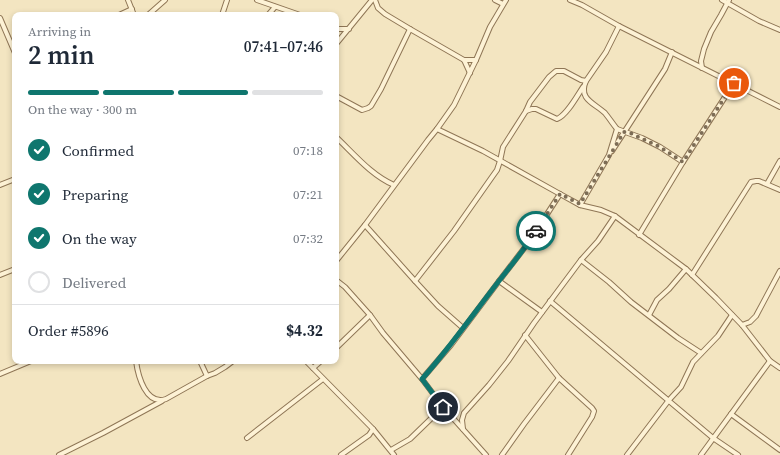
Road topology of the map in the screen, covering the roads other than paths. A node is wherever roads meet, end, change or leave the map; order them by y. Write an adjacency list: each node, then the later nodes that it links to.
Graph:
1 (128, 0): 15 (street)
2 (165, 0): 18 (street)
3 (227, 0): 19 (street)
4 (257, 0): 14 (street)
5 (372, 0): 25 (street)
6 (375, 0): 26 (street)
7 (495, 0): 12 (street)
8 (570, 0): 13 (street)
9 (582, 0): 13 (street)
10 (722, 0): 11 (street)
11 (728, 1): 27 (street); 35 (street)
12 (504, 2): 34 (street)
13 (582, 5): 23 (street)
14 (275, 7): 20 (street); 21 (street)
15 (132, 9): 16 (street); 17 (street)
16 (126, 12)
17 (133, 12)
18 (151, 12)
19 (223, 12)
20 (271, 12)
21 (291, 12)
22 (0, 20): 31 (street)
23 (619, 26): 32 (street); 37 (street)
24 (339, 28): 25 (street)
25 (349, 29): 29 (street)
26 (410, 29): 33 (street); 40 (street)
27 (780, 30)
28 (339, 33): 29 (street)
29 (341, 38): 30 (street)
30 (339, 40)
31 (12, 46)
32 (672, 52): 35 (street); 45 (street)
33 (464, 60): 34 (street); 36 (street)
34 (476, 60): 36 (street)
35 (702, 68): 38 (street)
36 (470, 73): 43 (street)
37 (586, 81): 39 (street); 42 (street)
38 (734, 83): 41 (street); 50 (street)
39 (584, 86): 42 (street); 44 (street)
40 (339, 98)
41 (780, 107)
42 (526, 111): 48 (street)
43 (437, 129): 48 (street); 54 (street)
44 (617, 129): 45 (street); 47 (street)
45 (624, 132): 47 (street); 50 (street)
46 (339, 140): 54 (street)
47 (610, 155): 57 (street)
48 (500, 161): 56 (street); 68 (street)
49 (780, 161): 52 (street)
50 (683, 162): 60 (street)
51 (12, 180): 53 (street)
52 (767, 184): 55 (street); 67 (street)
53 (0, 185)
54 (394, 185): 59 (street)
55 (780, 190)
56 (560, 194): 57 (street); 69 (street)
57 (580, 204): 58 (street)
58 (615, 216): 60 (street); 62 (street)
59 (366, 225): 61 (street); 68 (street)
60 (639, 235): 63 (street)
61 (339, 257)
62 (581, 260): 71 (street); 74 (street)
63 (686, 269): 67 (street); 74 (street)
64 (12, 270): 66 (street)
65 (780, 271): 76 (street)
66 (0, 275)
67 (692, 275): 75 (street)
68 (415, 281): 77 (street)
69 (499, 281): 72 (street); 77 (street)
70 (339, 282): 73 (street)
71 (550, 301): 72 (street); 96 (street)
72 (542, 312): 78 (street)
73 (370, 314): 79 (street); 94 (street)
74 (649, 315): 80 (street)
75 (732, 315): 76 (street); 80 (street)
76 (742, 325): 81 (street)
77 (463, 328): 94 (street)
78 (525, 336): 92 (street); 100 (street)
79 (339, 345)
80 (701, 353): 96 (street)
81 (770, 361): 89 (street); 98 (street)
82 (23, 364): 90 (street)
83 (136, 364): 95 (street)
84 (201, 364): 91 (street)
85 (229, 364): 91 (street)
86 (309, 364): 88 (street)
87 (318, 364): 88 (street)
88 (313, 368): 93 (street)
89 (780, 368)
90 (0, 374)
91 (207, 376): 95 (street)
92 (559, 378): 109 (street); 110 (street)
93 (323, 379): 99 (street); 101 (street)
94 (422, 379): 97 (street)
95 (163, 400): 105 (street)
96 (669, 400): 102 (street); 111 (street)
97 (443, 407): 100 (street); 103 (street)
98 (731, 414): 102 (street); 104 (street)
99 (373, 429): 103 (street); 106 (street)
100 (463, 429): 108 (street)
101 (247, 438)
102 (713, 438): 112 (street); 113 (street)
103 (391, 450): 107 (street)
104 (780, 450)
105 (59, 455)
106 (341, 455)
107 (394, 455)
108 (486, 455)
109 (502, 455)
110 (568, 455)
111 (627, 455)
112 (701, 455)
113 (738, 455)

